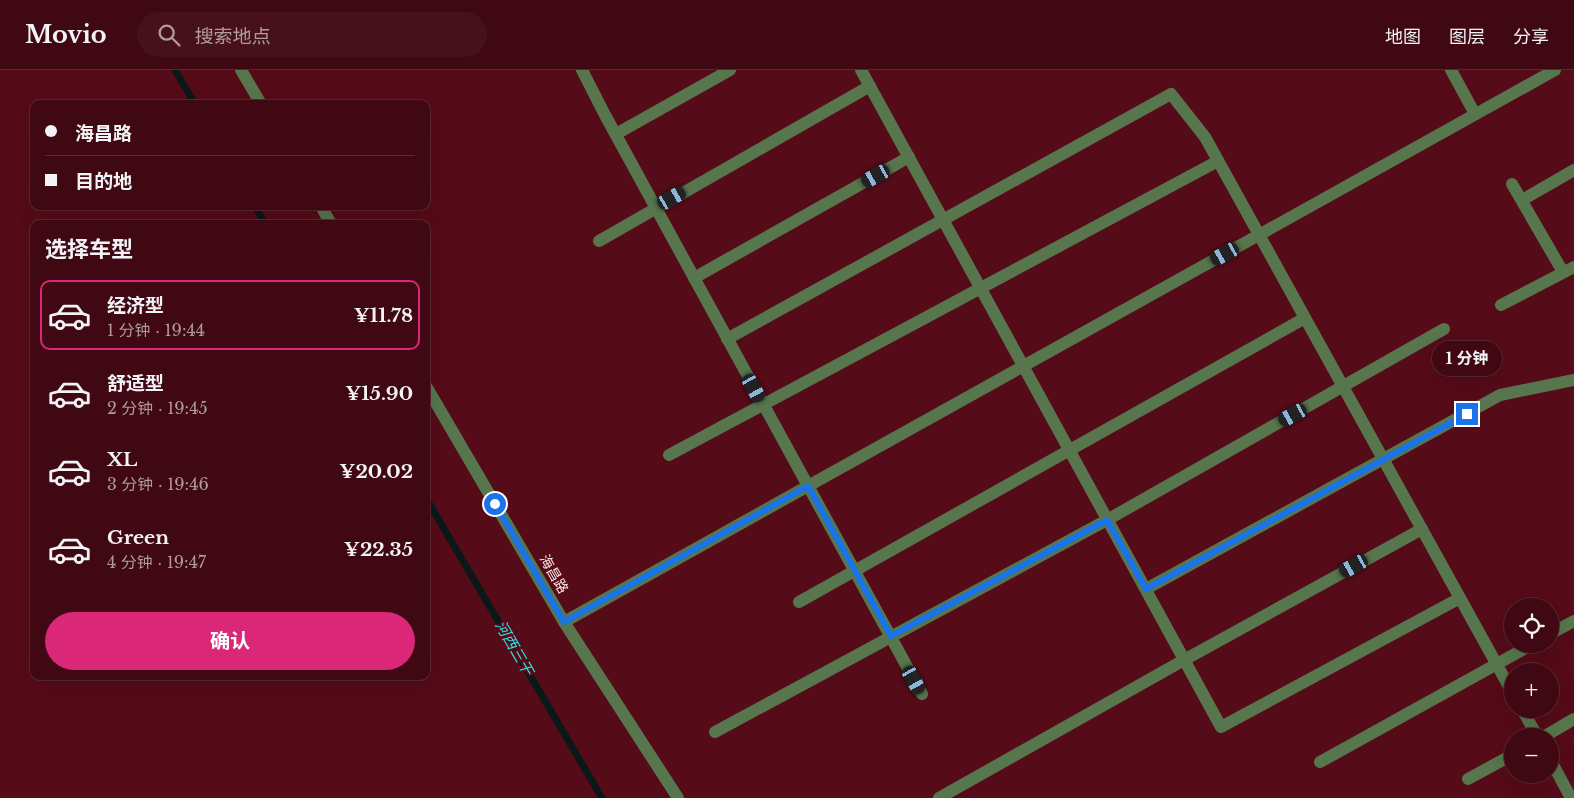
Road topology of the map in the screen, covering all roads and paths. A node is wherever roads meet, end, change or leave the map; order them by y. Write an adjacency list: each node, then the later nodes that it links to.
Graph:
1 (241, 70): 8 (street)
2 (730, 70): 10 (street)
3 (861, 70): 7 (street)
4 (1451, 70): 9 (street)
5 (1555, 70): 9 (street)
6 (584, 71): 10 (street)
7 (870, 86): 11 (street); 16 (street)
8 (258, 100)
9 (1475, 114): 18 (street)
10 (616, 134): 16 (street)
11 (909, 157): 17 (street); 21 (street)
12 (1218, 161): 17 (street); 18 (street); 22 (street)
13 (1574, 170): 15 (street)
14 (1512, 184): 15 (street)
15 (1522, 200): 20 (street)
16 (656, 208): 19 (street); 21 (street)
17 (943, 220): 22 (street); 26 (street)
18 (1259, 235): 24 (street); 27 (street)
19 (598, 240)
20 (1569, 270): 23 (street)
21 (694, 278): 26 (street)
22 (980, 288): 27 (street); 31 (street)
23 (1501, 305)
24 (1305, 318): 29 (street); 32 (street)
25 (1444, 329): 29 (street)
26 (727, 338): 31 (street)
27 (1023, 366): 32 (street); 35 (street)
28 (1574, 380): 34 (street)
29 (1343, 386): 34 (street); 36 (street)
30 (430, 393): 43 (street, 海昌路)
31 (763, 404): 33 (street); 35 (street)
32 (1069, 451): 36 (street); 38 (street)
33 (669, 455)
34 (1384, 459): 37 (street); 39 (street)
35 (808, 486): 38 (street); 43 (street)
36 (1107, 520): 39 (street); 45 (street)
37 (1422, 529): 40 (street); 47 (street)
38 (855, 571): 41 (street); 45 (street)
39 (1146, 589): 47 (street)
40 (1460, 598): 47 (street); 48 (street)
41 (799, 602)
42 (1574, 621): 44 (street)
43 (564, 622): 58 (street, 海昌路)
44 (1559, 629)
45 (891, 636): 50 (street); 53 (street)
46 (1517, 653): 48 (street)
47 (1184, 660): 59 (street)
48 (1497, 664): 49 (street); 55 (street)
49 (1504, 677)
50 (922, 694)
51 (1574, 719): 52 (street)
52 (1559, 728)
53 (714, 732)
54 (1504, 759): 57 (street)
55 (1320, 762)
56 (1559, 776): 60 (street)
57 (1468, 779)
58 (678, 798)
59 (938, 798)
60 (1571, 798)

